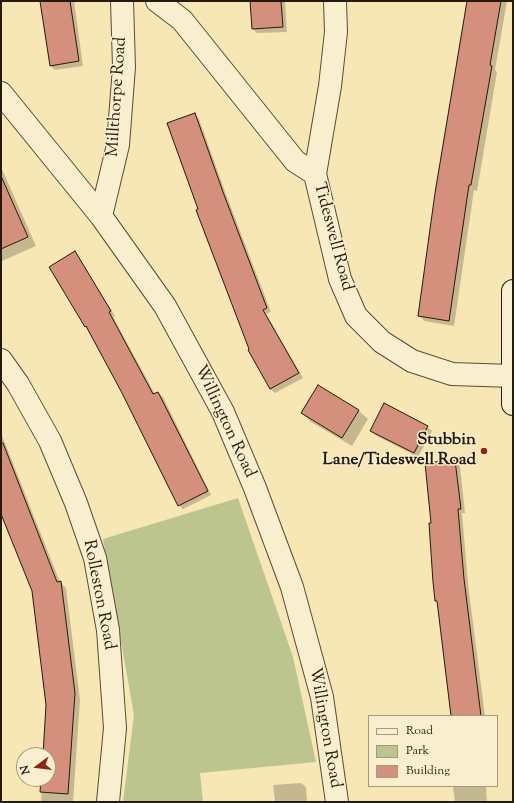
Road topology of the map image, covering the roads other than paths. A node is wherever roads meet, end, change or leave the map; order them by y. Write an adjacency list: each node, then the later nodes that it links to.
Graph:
1 (122, 1): 6 (street, Millthorpe Road)
2 (157, 1): 5 (street, Tideswell Road)
3 (335, 1): 5 (street, Tideswell Road)
4 (1, 93): 6 (street, Willington Road)
5 (315, 174): 9 (street, Tideswell Road)
6 (101, 216): 12 (street, Willington Road)
7 (513, 291): 9 (street)
8 (1, 360): 11 (street, Rolleston Road)
9 (512, 376): 10 (street)
10 (513, 404)
11 (108, 802)
12 (337, 802)

